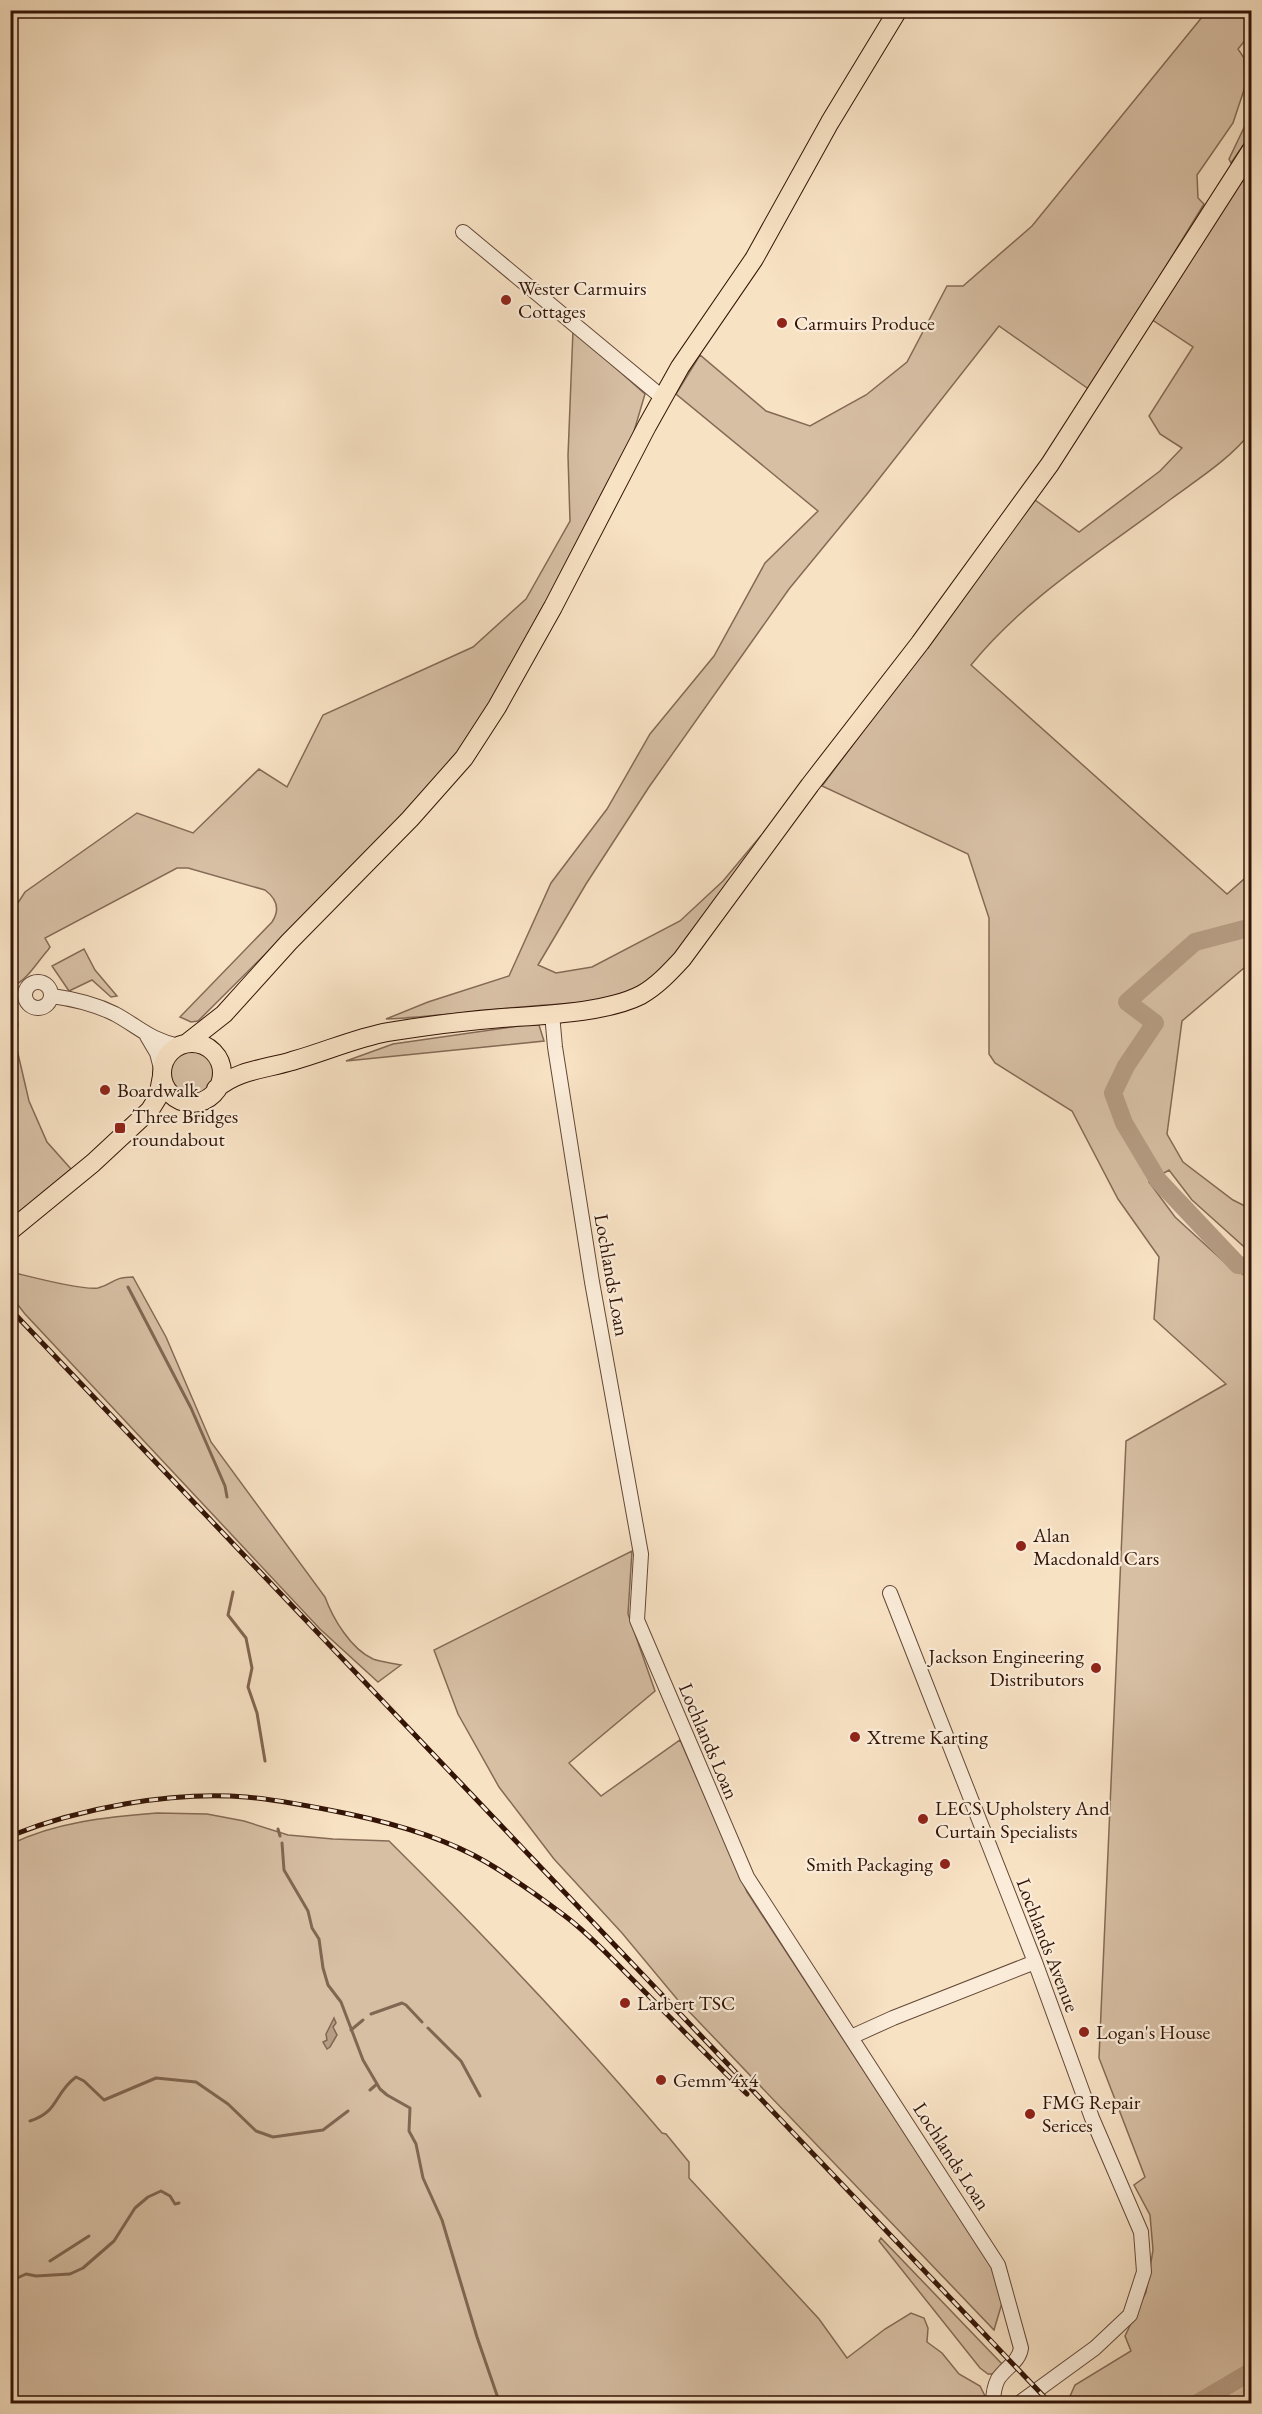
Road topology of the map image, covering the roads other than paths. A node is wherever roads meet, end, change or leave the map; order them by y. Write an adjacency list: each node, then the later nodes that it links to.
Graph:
1 (898, 10): 4 (main road)
2 (1251, 149): 7 (main road)
3 (463, 232): 4 (street)
4 (663, 398): 6 (main road)
5 (10, 997): 8 (street)
6 (232, 1005): 9 (main road); 10 (main road)
7 (552, 1014): 11 (main road); 19 (street, Lochlands Loan)
8 (147, 1036): 9 (street); 12 (street)
9 (183, 1045): 10 (main road); 12 (main road)
10 (217, 1057): 11 (main road); 13 (main road)
11 (267, 1068): 13 (main road)
12 (162, 1074): 14 (main road); 15 (main road)
13 (216, 1089): 14 (main road)
14 (181, 1100): 15 (main road)
15 (144, 1115): 16 (main road)
16 (10, 1231)
17 (890, 1593): 18 (street, Lochlands Avenue)
18 (1035, 1962): 19 (street); 21 (street, Lochlands Avenue)
19 (851, 2037): 20 (street, Lochlands Loan)
20 (993, 2403)
21 (1018, 2403)

